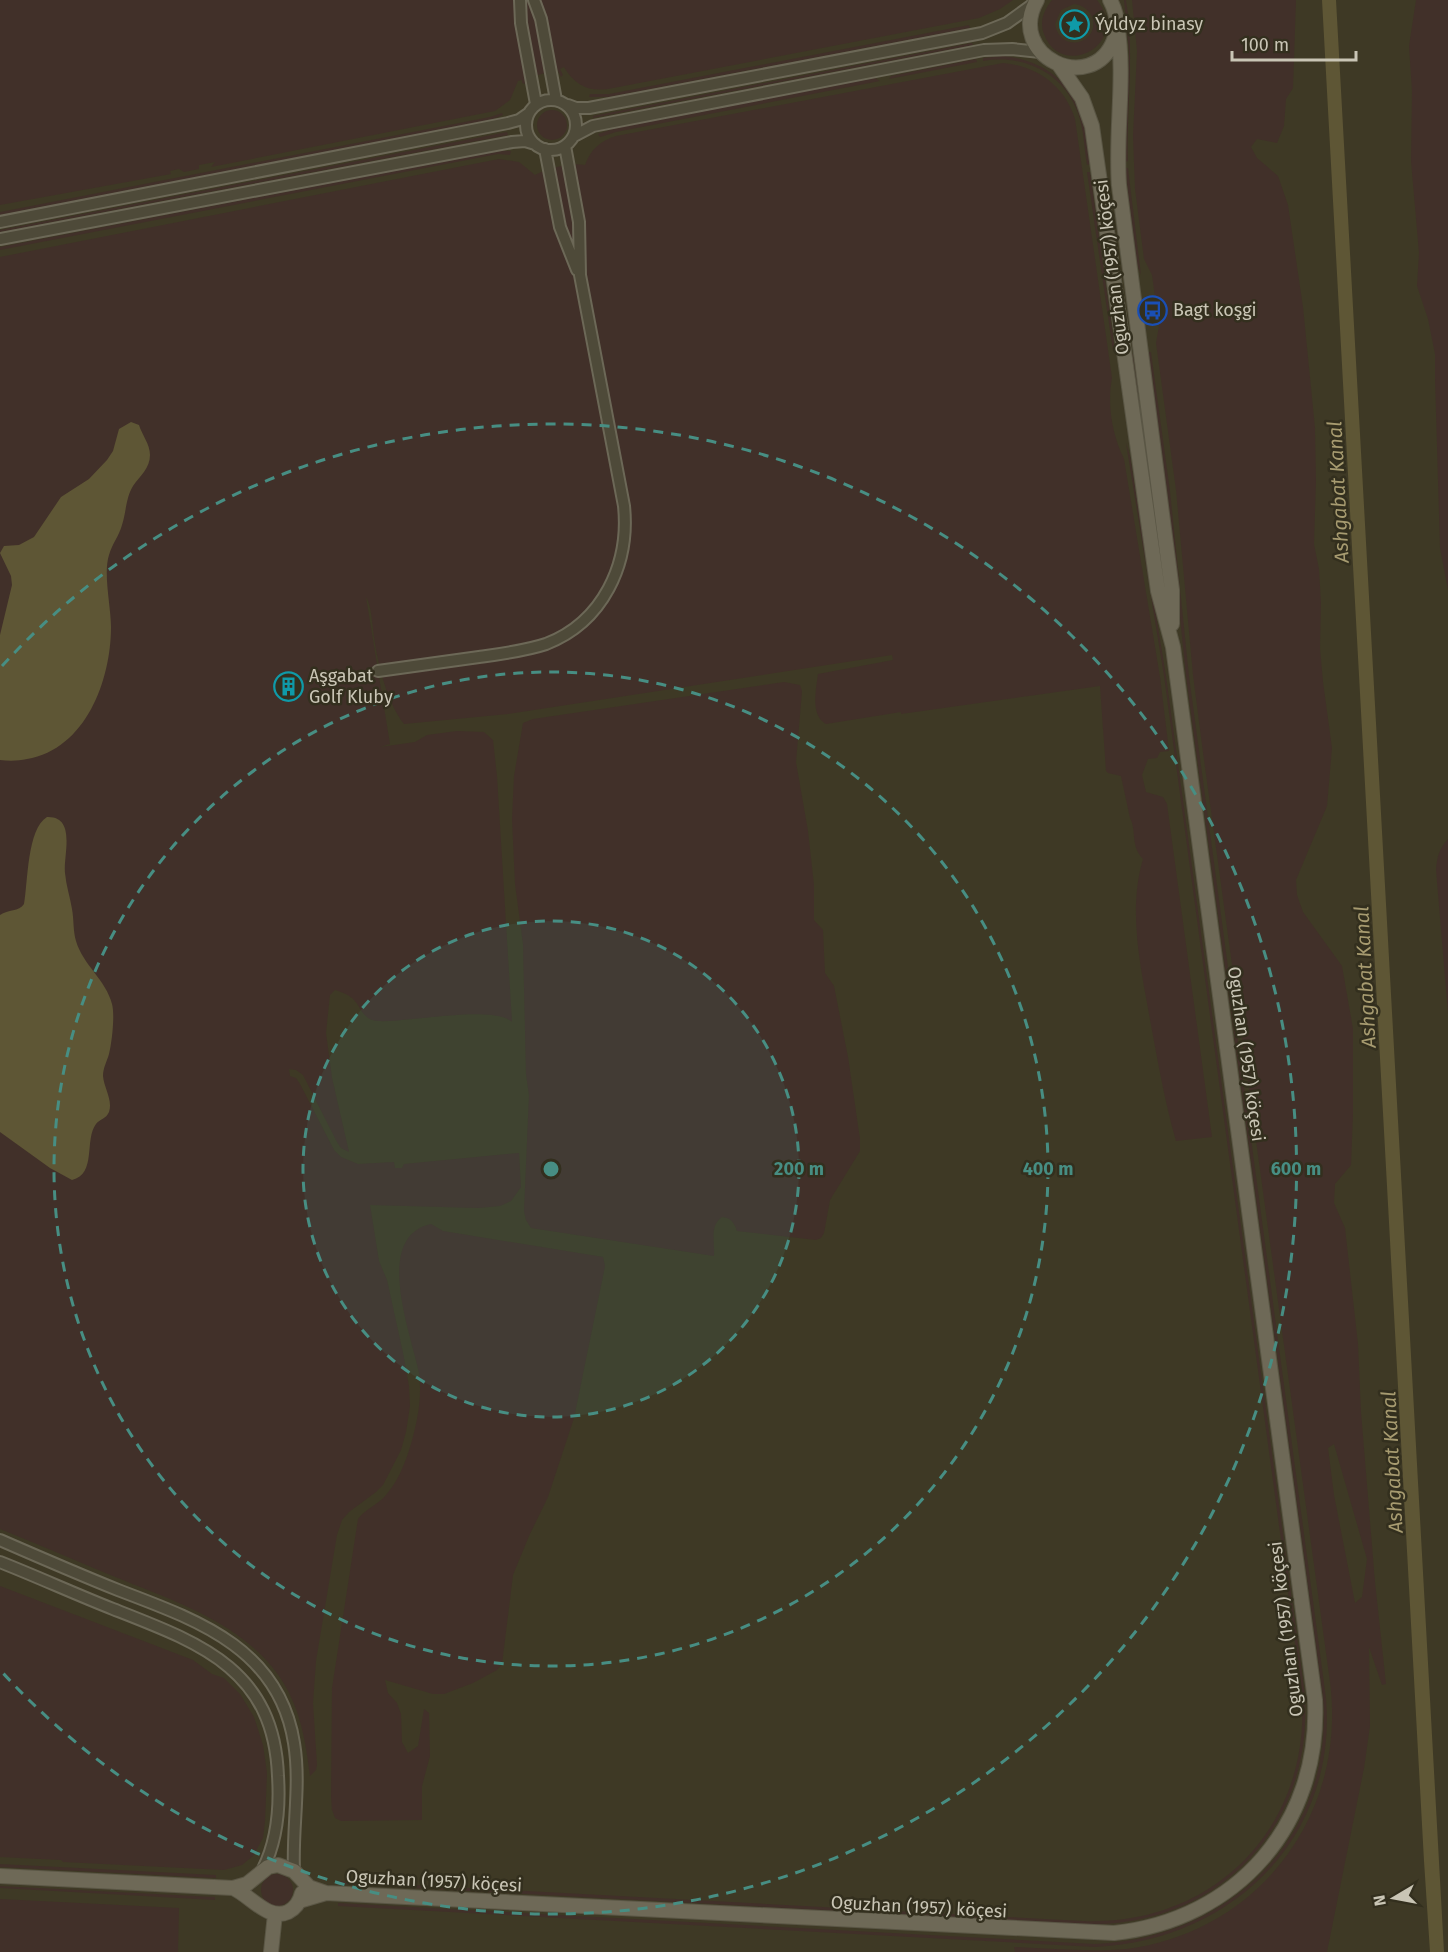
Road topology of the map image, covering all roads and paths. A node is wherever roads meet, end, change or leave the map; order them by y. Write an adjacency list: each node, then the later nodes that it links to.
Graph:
1 (520, 0): 10 (street)
2 (534, 0): 8 (street)
3 (1037, 1): 6 (main road); 9 (street)
4 (1111, 1): 5 (main road, Oguzhan (1957) köçesi)
5 (1117, 24): 7 (main road); 17 (main road, Oguzhan (1957) köçesi)
6 (1040, 52): 7 (main road, Oguzhan (1957) köçesi); 11 (street)
7 (1059, 65): 17 (main road, Oguzhan (1957) köçesi)
8 (556, 100): 9 (street); 10 (street)
9 (568, 105): 11 (street)
10 (532, 109): 13 (street); 14 (street)
11 (574, 136): 12 (street)
12 (565, 146): 13 (street); 16 (street)
13 (540, 147): 15 (street); 16 (street)
14 (0, 222)
15 (0, 239)
16 (580, 276): 18 (street)
17 (1173, 647): 25 (main road, Oguzhan (1957) köçesi)
18 (378, 671)
19 (0, 1540): 22 (street)
20 (0, 1562): 21 (street)
21 (259, 1873): 22 (main road, Oguzhan (1957) köçesi); 24 (main road, Oguzhan (1957) köçesi); 27 (main road)
22 (297, 1875): 25 (main road, Oguzhan (1957) köçesi); 26 (main road)
23 (0, 1876): 24 (main road, Oguzhan (1957) köçesi)
24 (233, 1888): 27 (main road)
25 (326, 1893): 26 (main road, Oguzhan (1957) köçesi)
26 (299, 1901): 28 (main road, Oguzhan (1957) köçesi)
27 (257, 1904): 28 (main road)
28 (275, 1914): 29 (main road)
29 (271, 1952)

